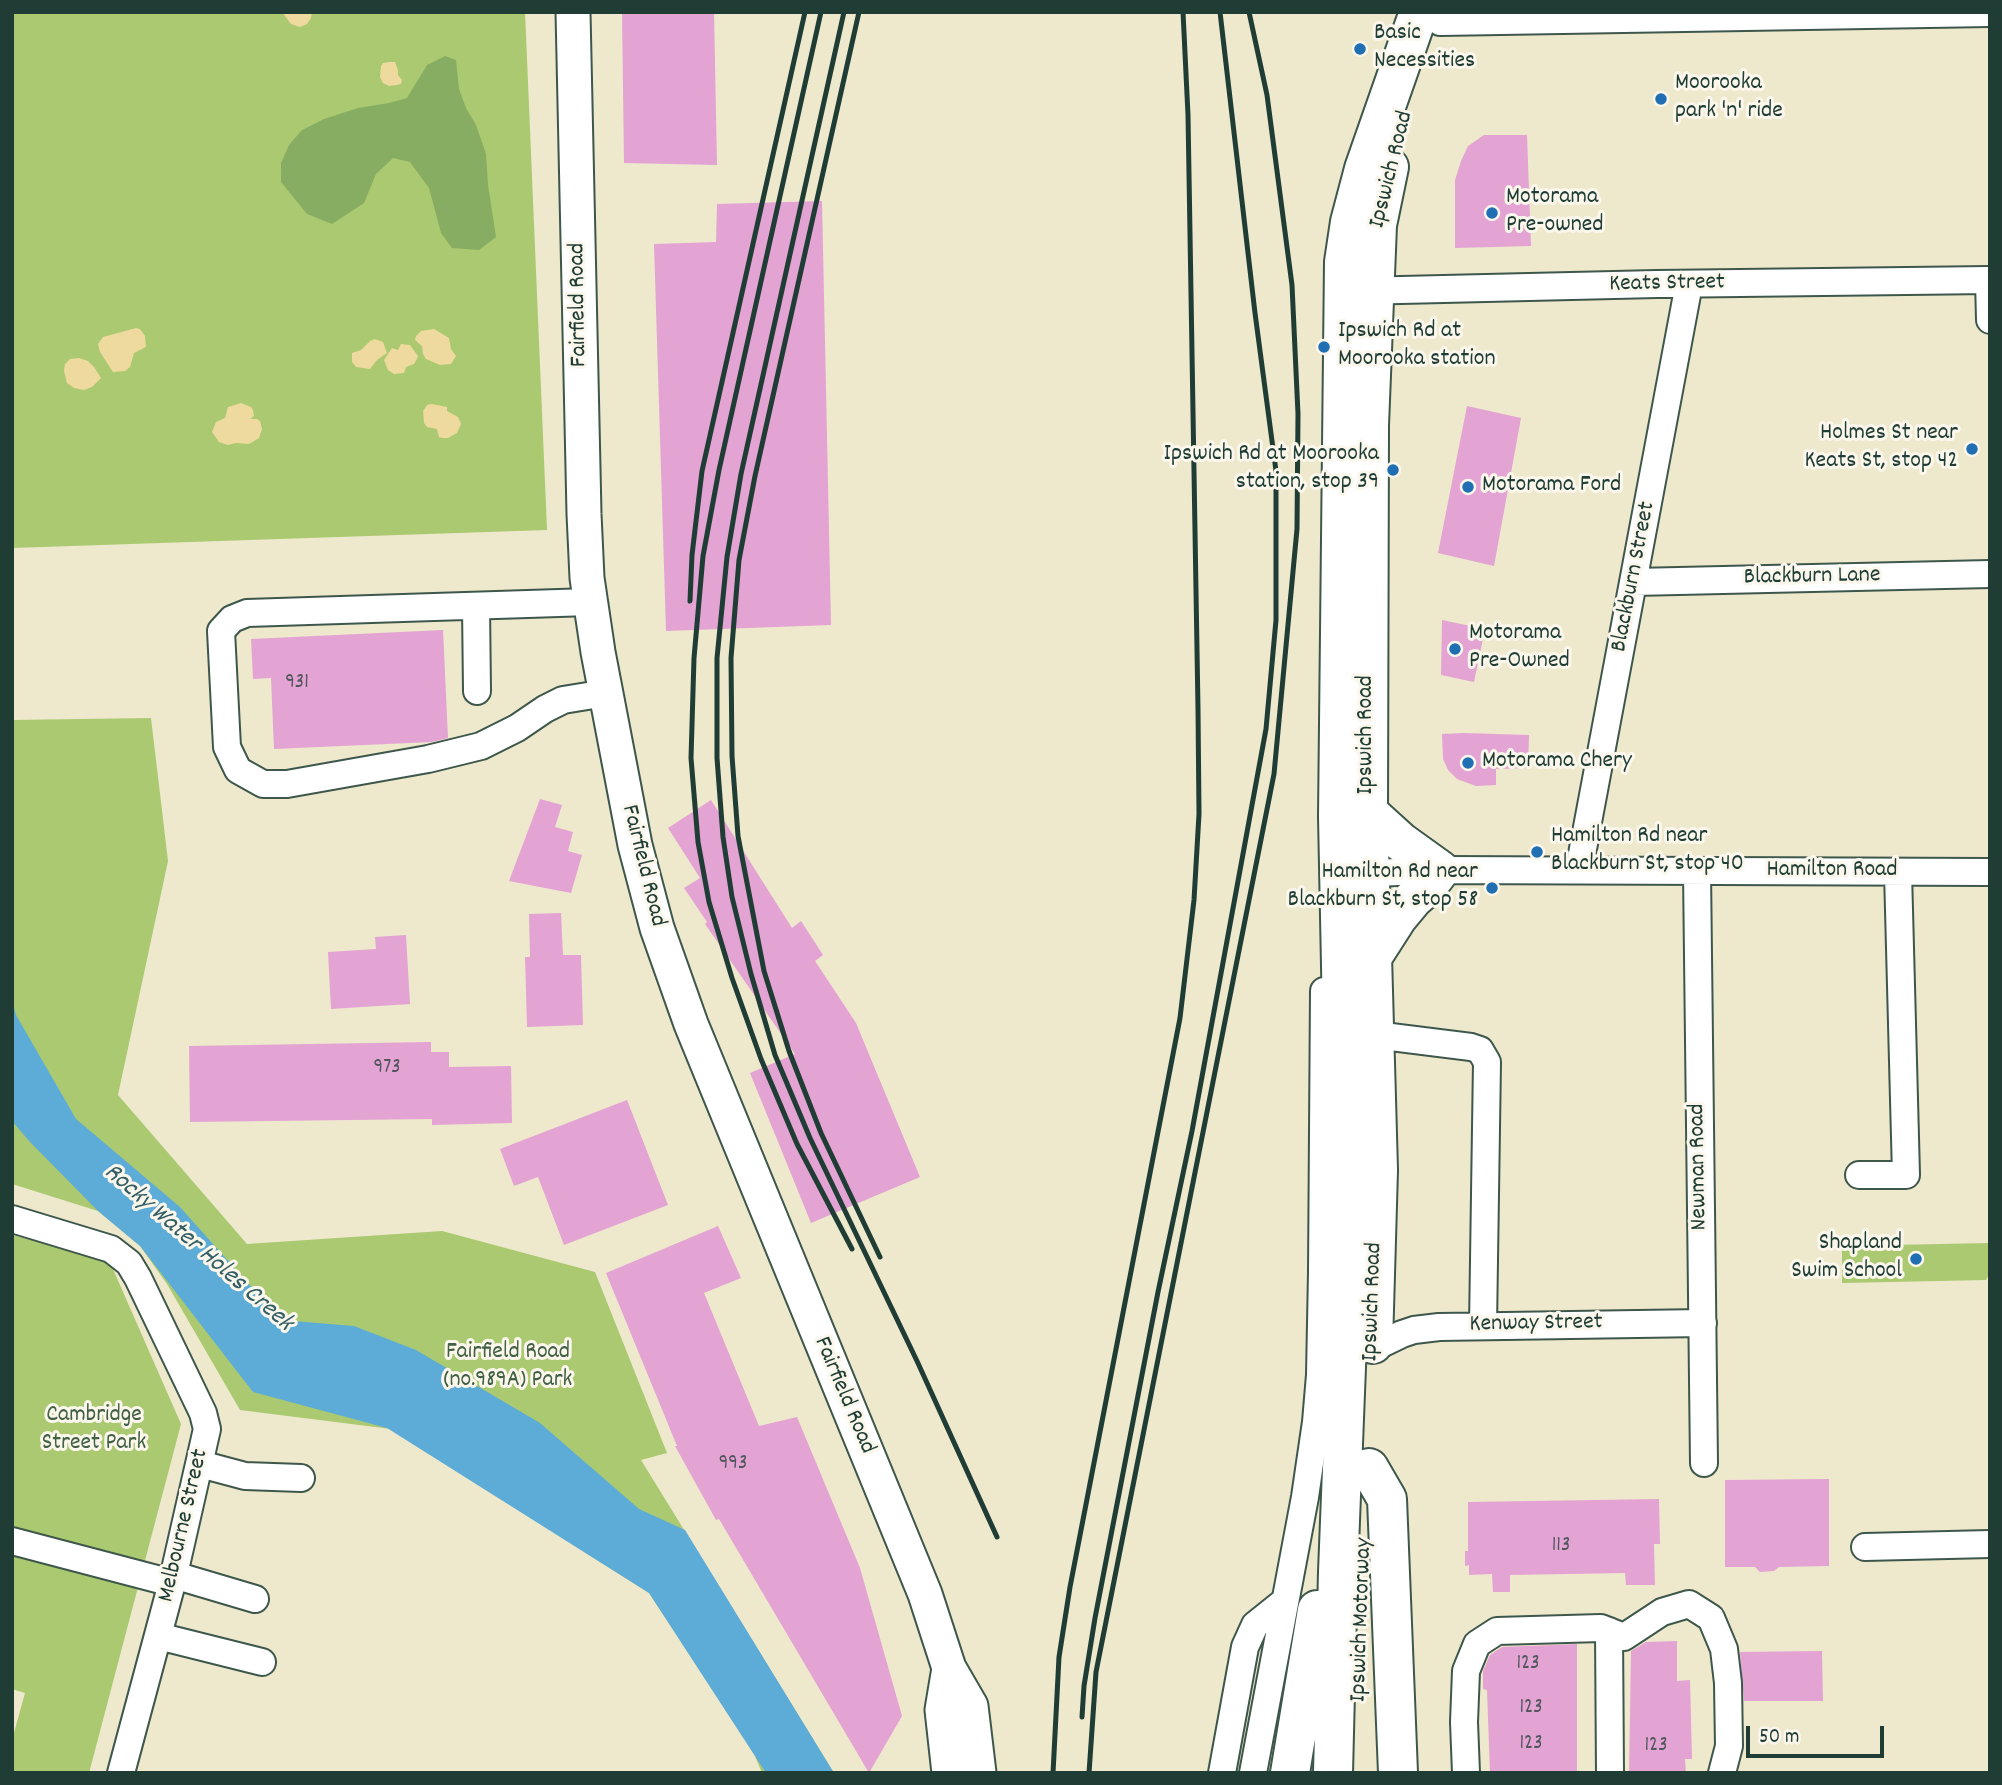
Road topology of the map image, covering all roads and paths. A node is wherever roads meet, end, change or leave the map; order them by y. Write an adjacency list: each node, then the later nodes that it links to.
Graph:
1 (573, 12): 10 (main road, Fairfield Road)
2 (1990, 13): 3 (street)
3 (1434, 15): 6 (highway, Ipswich Road)
4 (1989, 280): 5 (street, Keats Street); 7 (street)
5 (1689, 284): 6 (street, Keats Street); 9 (street, Blackburn Street)
6 (1359, 291): 14 (highway, Ipswich Road); 20 (highway, Ipswich Road)
7 (1990, 320)
8 (1990, 574): 9 (street, Blackburn Lane)
9 (1634, 582): 16 (street, Blackburn Street)
10 (590, 602): 11 (street); 13 (main road, Fairfield Road)
11 (476, 606): 12 (street); 13 (street)
12 (477, 691)
13 (606, 693): 42 (main road, Fairfield Road)
14 (1368, 812): 15 (highway); 20 (highway, Ipswich Road)
15 (1440, 870): 16 (street, Hamilton Road); 20 (street, Hamilton Road); 21 (highway)
16 (1579, 870): 17 (street, Hamilton Road)
17 (1697, 871): 19 (street, Hamilton Road); 25 (street, Newman Road)
18 (1990, 872): 19 (street, Hamilton Road)
19 (1898, 873): 23 (street)
20 (1354, 874): 21 (highway, Ipswich Road)
21 (1357, 948): 22 (highway, Ipswich Road); 35 (highway, Ipswich Road); 38 (street, Ipswich Road)
22 (1375, 1035): 26 (street); 27 (highway, Ipswich Road)
23 (1859, 1175)
24 (12, 1219): 29 (street, Melbourne Street)
25 (1703, 1323): 26 (street, Kenway Street); 28 (street, Newman Road)
26 (1483, 1326): 27 (street, Kenway Street)
27 (1373, 1348): 30 (highway, Ipswich Road)
28 (1704, 1463)
29 (200, 1464): 31 (street); 36 (street, Melbourne Street)
30 (1369, 1468): 50 (highway, Ipswich Motorway); 51 (highway)
31 (301, 1478)
32 (12, 1541): 36 (street)
33 (1990, 1544): 34 (street)
34 (1865, 1547)
35 (1338, 1572): 48 (highway); 49 (highway, Ipswich Motorway)
36 (173, 1579): 37 (street); 40 (street, Melbourne Street)
37 (255, 1599)
38 (1285, 1601): 46 (street); 47 (street, Ipswich Road)
39 (1609, 1631): 52 (street); 53 (street); 54 (street)
40 (158, 1636): 41 (street); 43 (street, Melbourne Street)
41 (262, 1662)
42 (948, 1668): 44 (main road, Fairfield Road); 45 (main road, Fairfield Road)
43 (121, 1773)
44 (949, 1773)
45 (979, 1773)
46 (1222, 1773)
47 (1253, 1773)
48 (1290, 1773)
49 (1333, 1773)
50 (1358, 1773)
51 (1398, 1773)
52 (1466, 1773)
53 (1610, 1773)
54 (1722, 1773)

